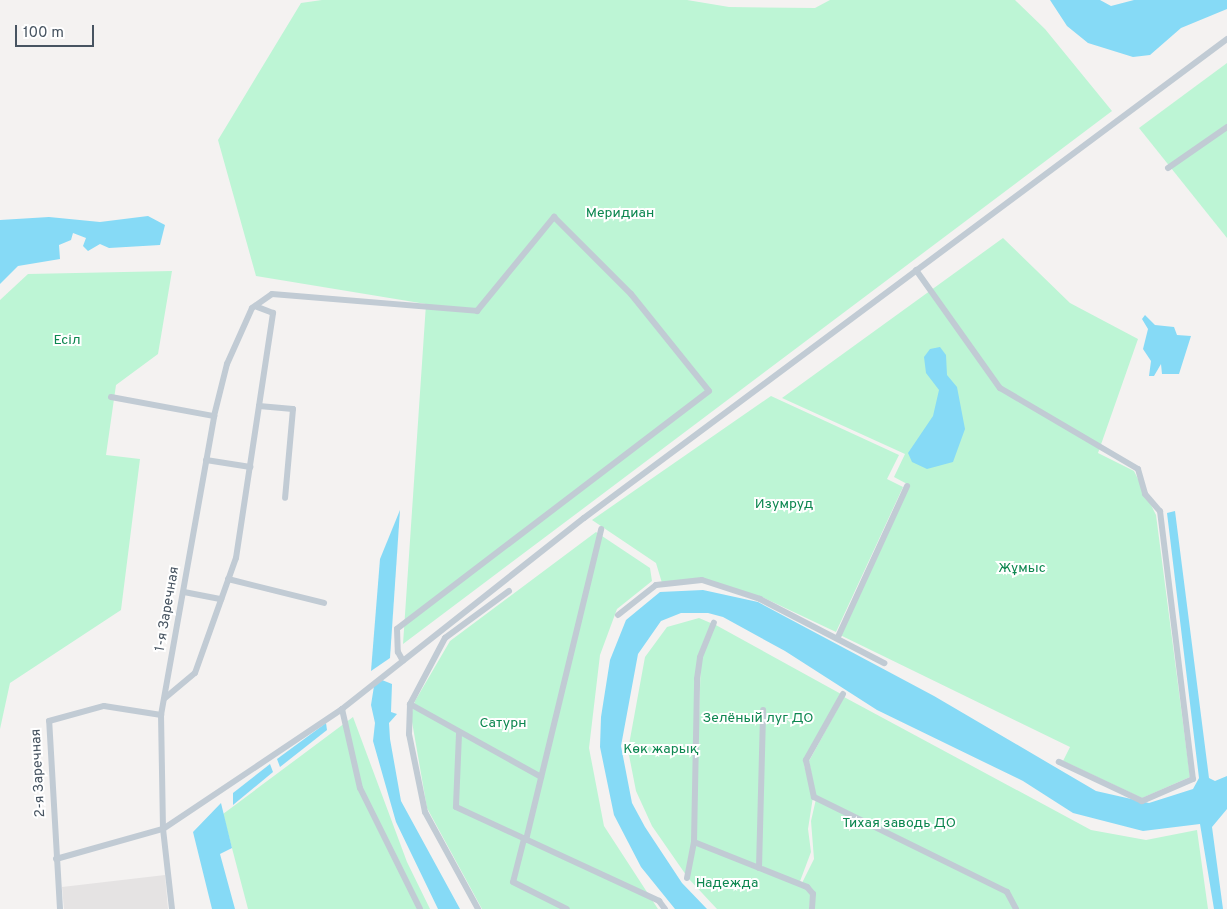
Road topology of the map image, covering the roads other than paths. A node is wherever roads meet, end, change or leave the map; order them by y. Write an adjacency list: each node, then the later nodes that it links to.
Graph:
1 (1227, 39): 4 (street)
2 (1227, 127): 3 (street)
3 (1168, 168)
4 (916, 270): 22 (street); 31 (street)
5 (257, 306): 7 (street); 8 (street, 1-я Заречная); 22 (street)
6 (111, 397): 8 (street)
7 (259, 406): 10 (street); 12 (street)
8 (214, 416): 9 (street, 1-я Заречная)
9 (206, 460): 10 (street); 16 (street, 1-я Заречная)
10 (250, 467): 14 (street)
11 (907, 486): 21 (street)
12 (286, 498)
13 (601, 529): 32 (street)
14 (228, 580): 17 (street); 18 (street)
15 (510, 590): 26 (street)
16 (184, 592): 17 (street); 25 (street, 1-я Заречная)
17 (221, 599): 25 (street)
18 (324, 603)
19 (618, 615): 21 (street)
20 (714, 623): 35 (street)
21 (838, 638): 23 (street)
22 (403, 661): 27 (street)
23 (884, 663)
24 (843, 694): 46 (street)
25 (165, 698): 29 (street, 1-я Заречная)
26 (410, 704): 30 (street); 42 (street)
27 (342, 709): 33 (street); 41 (street)
28 (763, 710): 37 (street)
29 (161, 715): 33 (street, 1-я Заречная); 36 (street, 2-я Заречная)
30 (459, 734): 32 (street); 34 (street)
31 (1059, 762)
32 (541, 777): 34 (street)
33 (163, 829): 36 (street); 40 (street, 1-я Заречная)
34 (525, 839): 43 (street); 44 (street)
35 (694, 842): 37 (street); 38 (street)
36 (56, 859): 39 (street, 2-я Заречная)
37 (759, 868): 45 (street)
38 (687, 878)
39 (60, 909)
40 (172, 909)
41 (420, 909)
42 (478, 909)
43 (567, 909)
44 (665, 909)
45 (812, 909)
46 (1016, 909)

